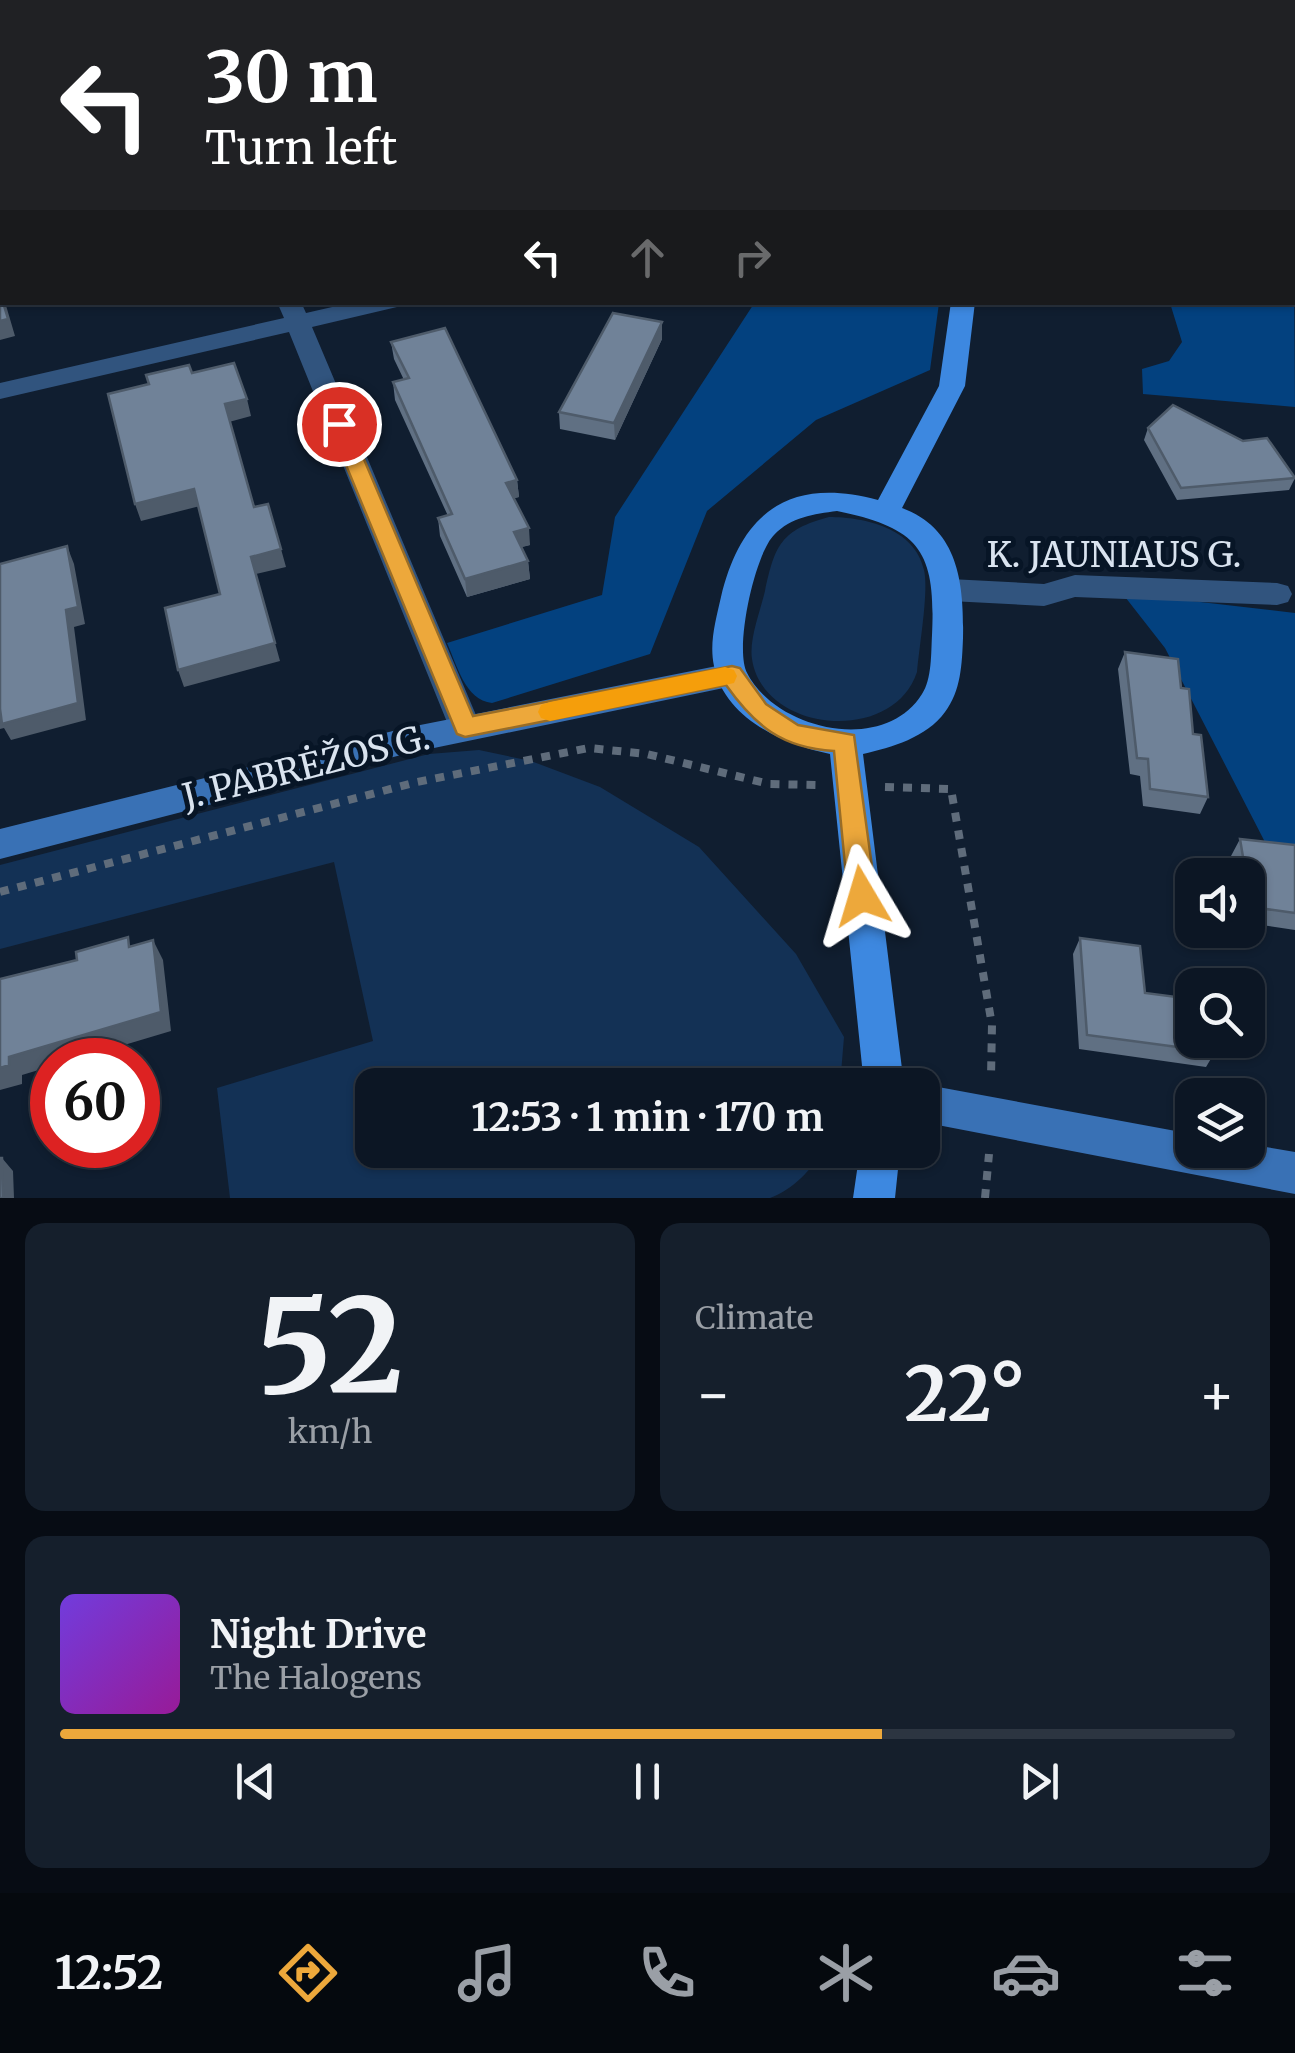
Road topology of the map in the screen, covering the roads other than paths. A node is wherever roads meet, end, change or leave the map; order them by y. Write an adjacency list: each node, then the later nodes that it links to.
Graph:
1 (360, 305): 3 (street)
2 (963, 305): 5 (main road)
3 (293, 312): 4 (street); 9 (street)
4 (0, 391)
5 (886, 511): 6 (main road); 8 (main road)
6 (950, 590): 7 (street, K. JAUNIAUS G.); 10 (main road)
7 (1277, 594)
8 (732, 675): 9 (street, J. PABRĖŽOS G.); 10 (main road)
9 (465, 728): 11 (street, J. PABRĖŽOS G.)
10 (845, 742): 12 (main road)
11 (0, 844)
12 (882, 1068)
13 (940, 1107): 15 (street)
14 (878, 1168): 16 (main road)
15 (1295, 1173)
16 (874, 1198)

